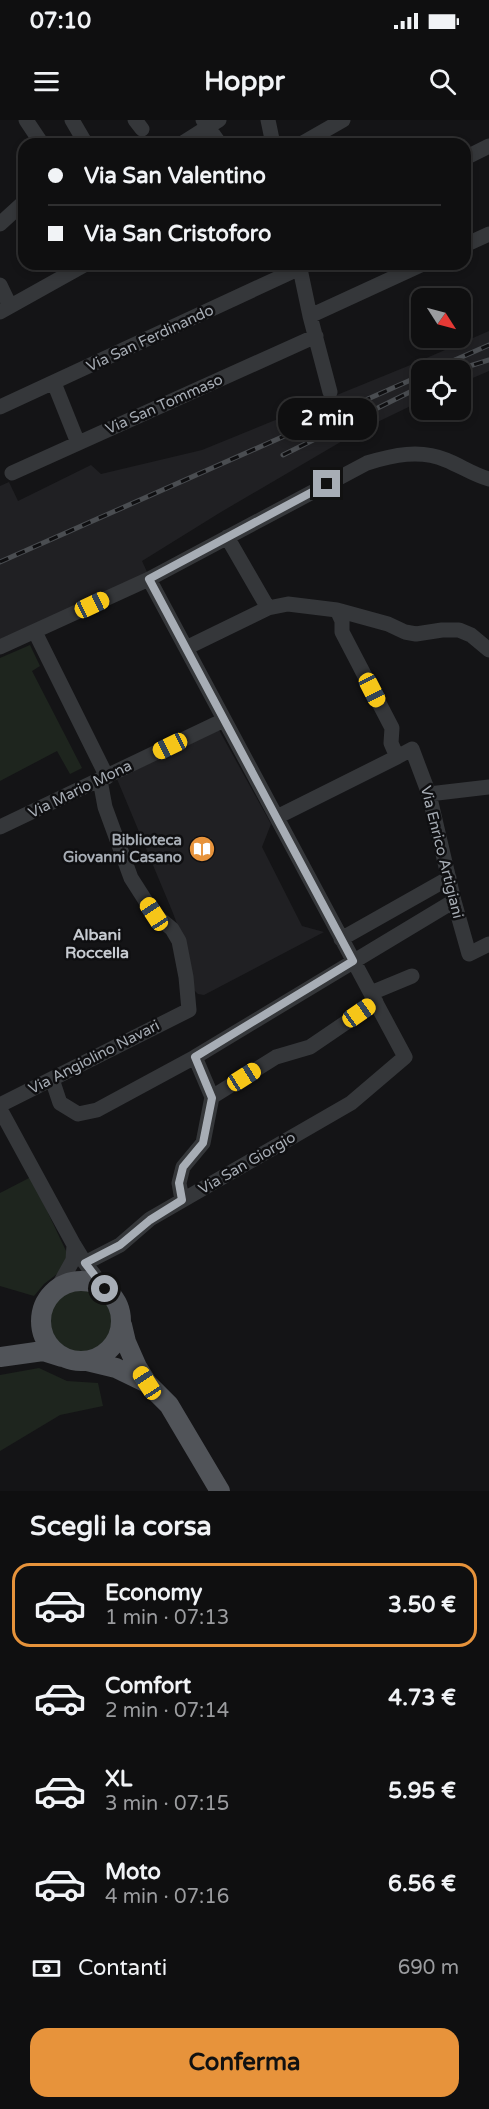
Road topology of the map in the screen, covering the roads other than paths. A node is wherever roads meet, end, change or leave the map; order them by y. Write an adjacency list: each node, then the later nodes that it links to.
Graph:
1 (26, 120): 6 (street)
2 (72, 120): 7 (street)
3 (268, 120): 10 (street)
4 (343, 120): 11 (street)
5 (210, 122): 8 (street); 9 (street)
6 (38, 138)
7 (82, 138)
8 (189, 138)
9 (217, 138)
10 (272, 138)
11 (312, 138)
12 (489, 147): 13 (street)
13 (471, 155)
14 (18, 208): 15 (street)
15 (0, 224)
16 (489, 234): 17 (street)
17 (471, 242)
18 (75, 270): 23 (street)
19 (291, 270): 26 (street, Via San Ferdinando)
20 (300, 270): 24 (street)
21 (410, 270): 24 (street)
22 (0, 285): 23 (street)
23 (5, 309)
24 (310, 316): 25 (street)
25 (316, 336): 27 (street); 29 (street, Via San Tommaso)
26 (54, 383): 28 (street, Via San Ferdinando); 29 (street)
27 (330, 393)
28 (0, 408)
29 (78, 443): 30 (street, Via San Tommaso)
30 (12, 473)
31 (489, 479): 32 (street)
32 (227, 537): 33 (street); 34 (street)
33 (149, 579): 36 (street); 38 (street)
34 (268, 608): 35 (street); 38 (street)
35 (337, 610): 39 (street); 41 (street)
36 (35, 632): 37 (street); 42 (street)
37 (0, 647)
38 (186, 648): 40 (street)
39 (489, 650)
40 (224, 720): 42 (street, Via Mario Mona); 45 (street)
41 (397, 757): 44 (street, Via Enrico Artigiani); 45 (street)
42 (103, 778): 46 (street, Via Mario Mona); 55 (street, Via Angiolino Navari)
43 (489, 787): 44 (street)
44 (429, 794): 47 (street, Via Enrico Artigiani)
45 (276, 817): 49 (street)
46 (0, 827)
47 (448, 878): 48 (street, Via Enrico Artigiani); 49 (street)
48 (454, 901): 50 (street, Via Enrico Artigiani); 51 (street)
49 (341, 939): 51 (street)
50 (489, 944)
51 (353, 961): 53 (street); 54 (street)
52 (412, 976): 53 (street)
53 (373, 998): 56 (street); 58 (street, Via San Giorgio)
54 (195, 1057): 55 (street); 56 (street)
55 (52, 1079): 57 (street, Via Angiolino Navari)
56 (212, 1098): 58 (street)
57 (0, 1107): 59 (street)
58 (182, 1200): 60 (street, Via San Giorgio)
59 (74, 1245): 60 (street); 61 (street)
60 (85, 1263): 62 (street)
61 (57, 1289): 62 (main road); 63 (main road)
62 (105, 1289): 64 (main road)
63 (42, 1313): 65 (main road); 66 (main road)
64 (121, 1320): 67 (main road); 68 (main road)
65 (4, 1356): 66 (main road)
66 (63, 1357): 67 (main road)
67 (87, 1361): 68 (main road)
68 (147, 1383): 69 (main road)
69 (220, 1491)

